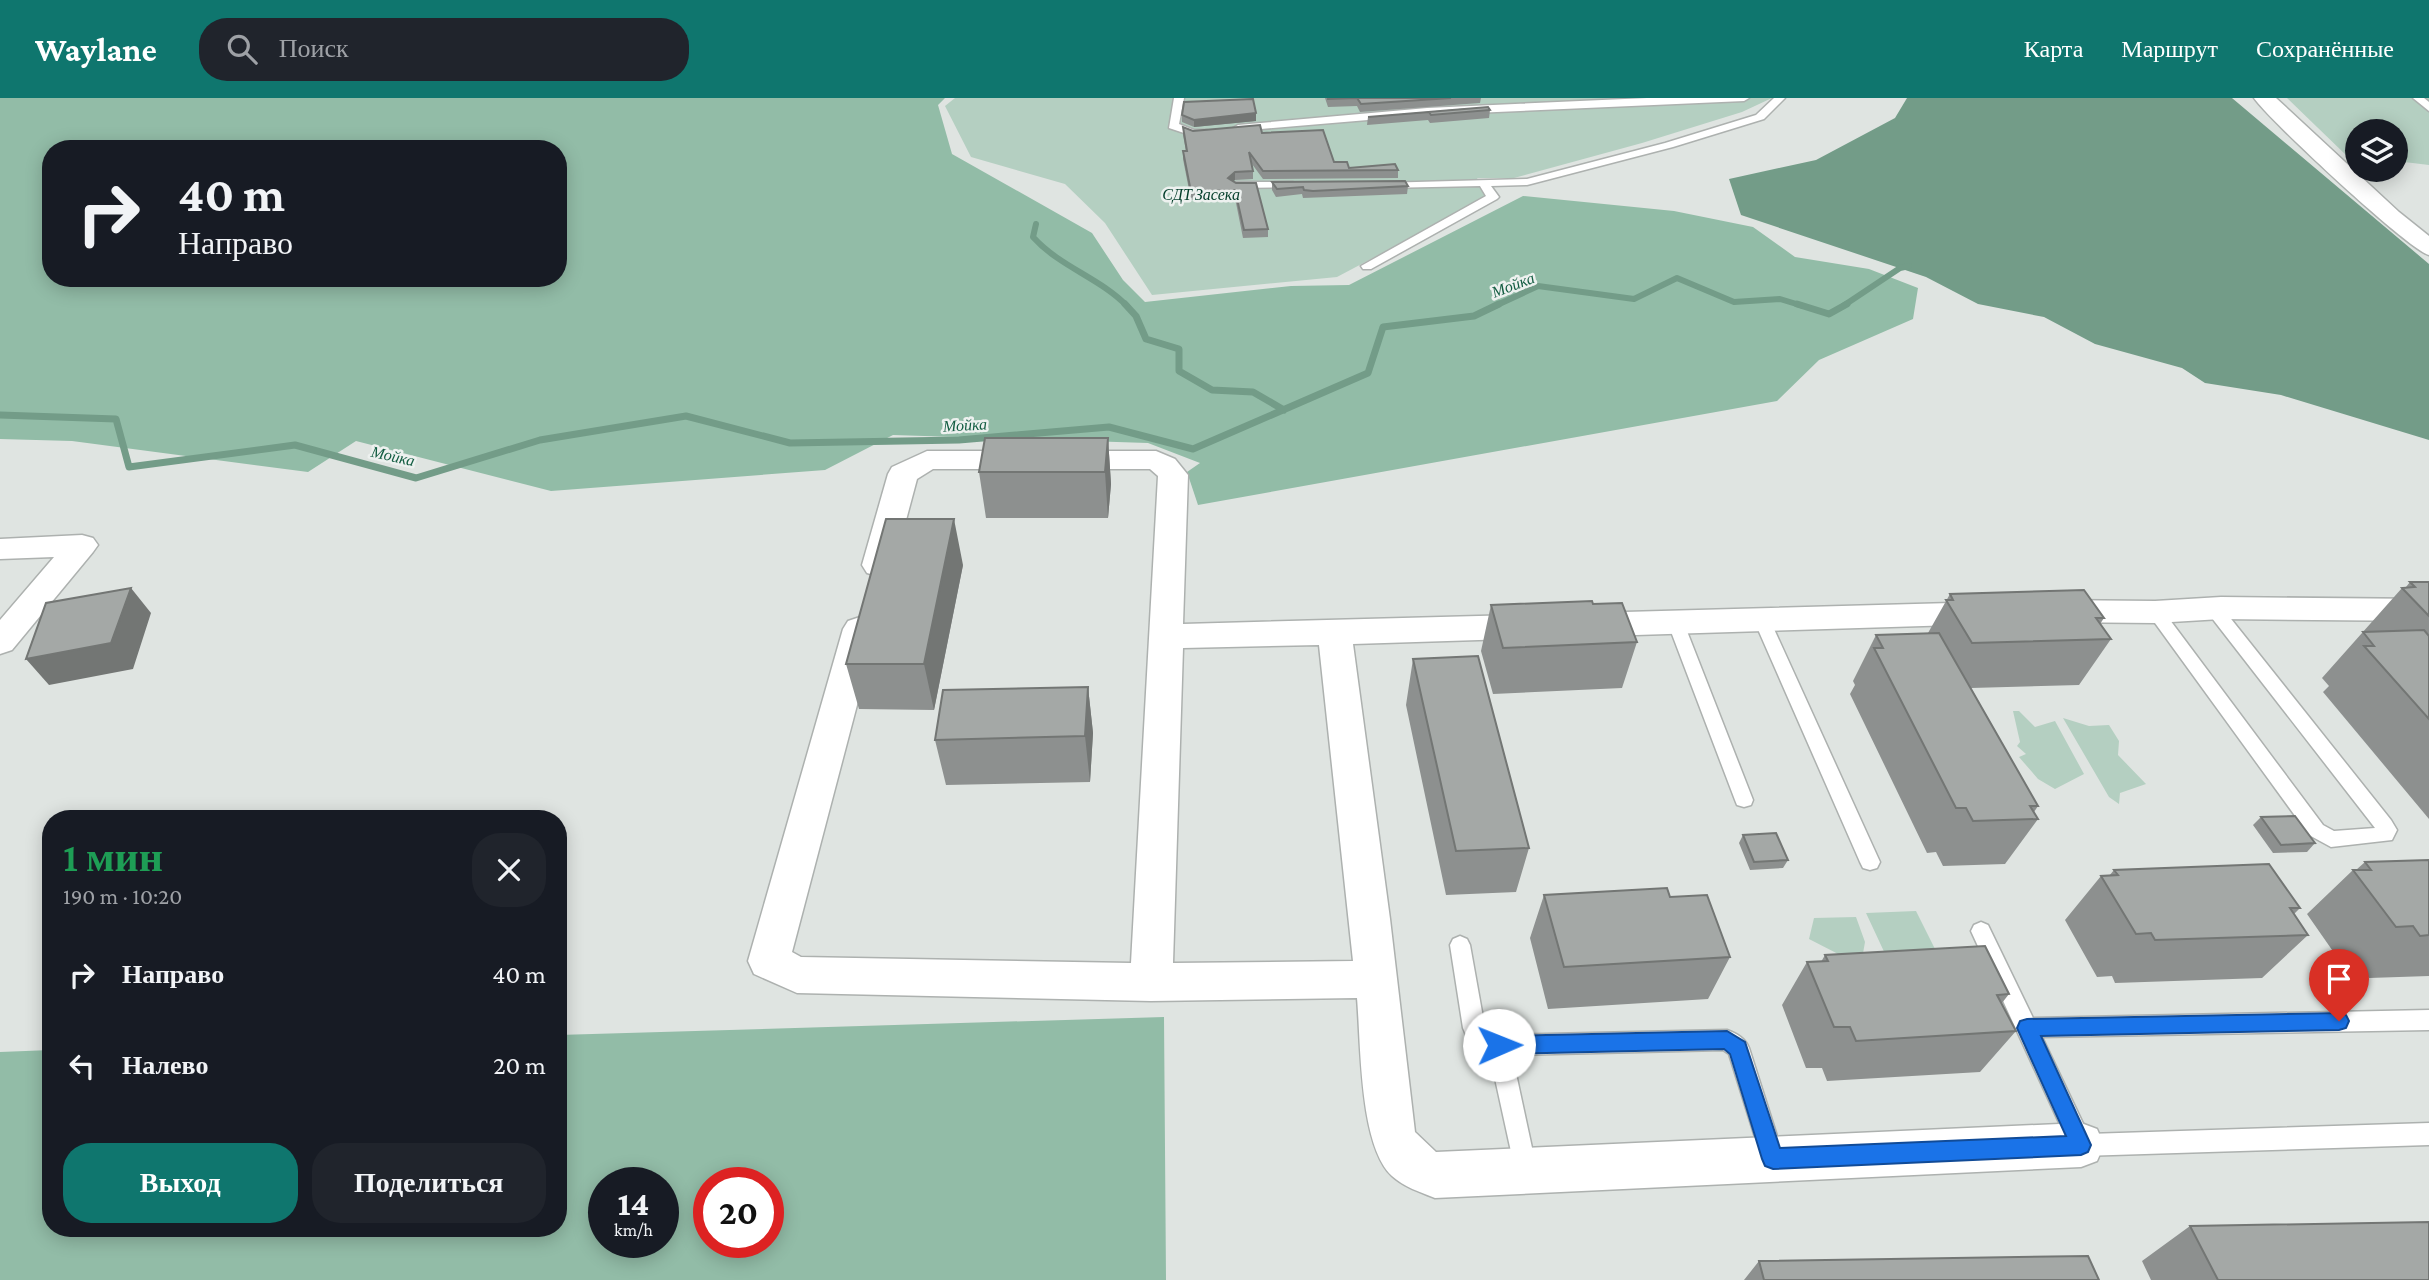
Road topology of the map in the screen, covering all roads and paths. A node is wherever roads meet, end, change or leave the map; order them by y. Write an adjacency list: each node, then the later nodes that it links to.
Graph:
1 (1179, 98): 8 (lane)
2 (1744, 98): 7 (lane)
3 (1780, 98): 12 (lane)
4 (2264, 98): 13 (street)
5 (2418, 98): 6 (lane)
6 (2429, 108)
7 (1230, 129)
8 (1218, 130)
9 (1236, 185): 10 (lane)
10 (1303, 185)
11 (1371, 185): 12 (lane)
12 (1485, 185): 14 (lane)
13 (2429, 247)
14 (1367, 266)
15 (0, 548): 23 (street)
16 (2214, 609): 17 (street); 18 (street); 18 (lane)
17 (2429, 610)
18 (2155, 612): 19 (street)
19 (1761, 618): 20 (street); 25 (lane)
20 (1675, 621): 21 (street); 24 (lane)
21 (1345, 632): 22 (street); 28 (street)
22 (1166, 636): 29 (street); 29 (street)
23 (0, 642)
24 (1744, 800)
25 (1870, 862)
26 (1981, 931): 31 (lane)
27 (1460, 945): 32 (lane)
28 (1375, 979): 29 (street); 36 (street)
29 (1151, 982)
30 (2429, 1020): 31 (lane)
31 (2027, 1028): 34 (lane)
32 (1499, 1045): 35 (lane); 36 (lane)
33 (2429, 1134): 34 (lane)
34 (2081, 1145): 35 (street)
35 (1773, 1159): 36 (street)
36 (1525, 1171)

